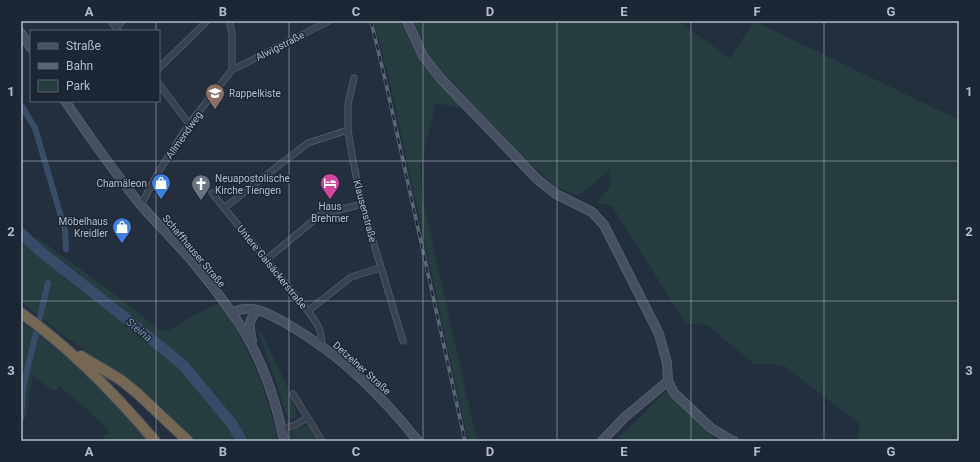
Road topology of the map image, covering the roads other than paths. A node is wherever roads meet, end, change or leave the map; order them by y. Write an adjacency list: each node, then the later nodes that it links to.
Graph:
1 (111, 21): 7 (street)
2 (122, 21): 7 (street)
3 (207, 21): 10 (street)
4 (229, 21): 11 (street)
5 (329, 21): 11 (street, Alwigstraße)
6 (407, 21): 32 (main road)
7 (117, 29)
8 (21, 32): 9 (main road)
9 (30, 46)
10 (160, 67)
11 (232, 70): 15 (street, Allmendweg)
12 (354, 78): 16 (street, Klausenstraße)
13 (160, 85): 15 (street)
14 (66, 102): 18 (main road, Schaffhauser Straße)
15 (189, 124): 18 (street, Allmendweg)
16 (348, 130): 19 (street, Klausenstraße); 20 (street)
17 (212, 193): 20 (street, Untere Gaisäckerstraße)
18 (141, 204): 26 (main road, Schaffhauser Straße)
19 (362, 204): 21 (street); 22 (street, Klausenstraße)
20 (224, 208): 21 (street, Untere Gaisäckerstraße)
21 (267, 259): 23 (street, Untere Gaisäckerstraße)
22 (380, 268): 23 (street); 28 (street, Klausenstraße)
23 (308, 311): 29 (street, Untere Gaisäckerstraße)
24 (258, 312): 26 (main road, Detzelner Straße); 27 (main road); 29 (main road, Detzelner Straße); 31 (main road)
25 (21, 313): 30 (highway)
26 (232, 314): 27 (main road, Schaffhauser Straße)
27 (238, 322): 31 (main road, Schaffhauser Straße)
28 (403, 342)
29 (321, 345): 42 (main road, Detzelner Straße)
30 (63, 346): 34 (highway); 37 (highway)
31 (254, 350): 36 (main road, Schaffhauser Straße)
32 (668, 381): 43 (main road); 44 (main road)
33 (293, 394): 35 (street)
34 (152, 408): 38 (highway); 39 (highway)
35 (307, 418): 36 (street); 41 (street)
36 (282, 429): 40 (main road, Schaffhauser Straße)
37 (156, 441)
38 (182, 441)
39 (188, 441)
40 (284, 441)
41 (322, 441)
42 (418, 441)
43 (602, 441)
44 (734, 441)

